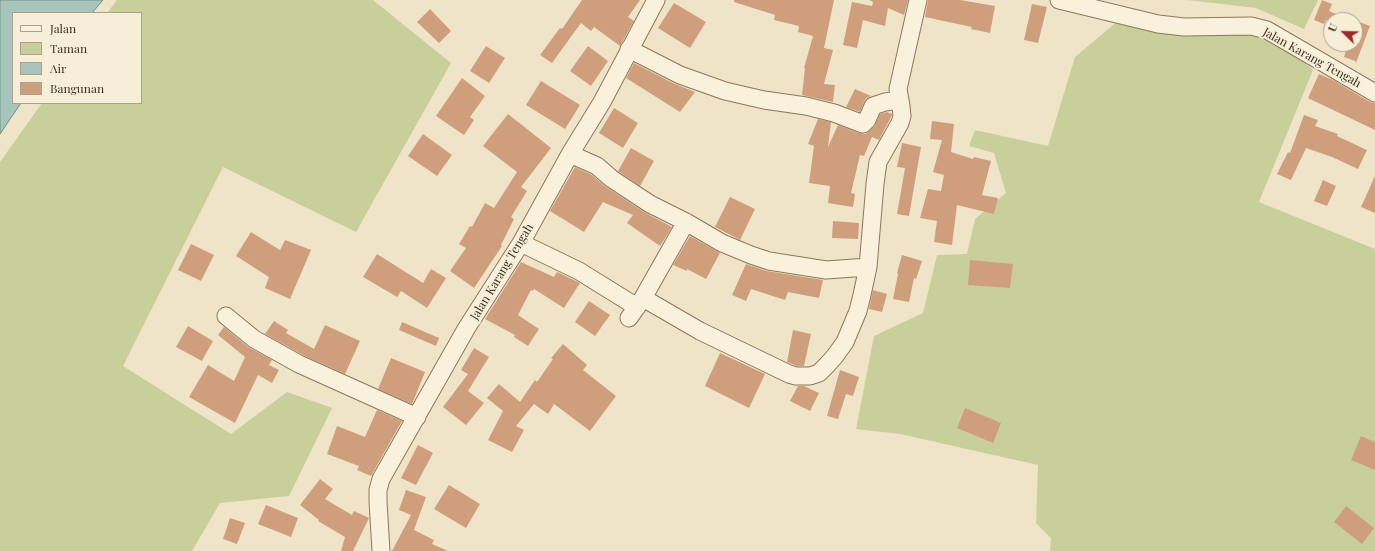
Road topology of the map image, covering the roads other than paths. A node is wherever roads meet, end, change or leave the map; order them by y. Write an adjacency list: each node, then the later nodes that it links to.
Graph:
1 (656, 0): 4 (street, Jalan Karang Tengah)
2 (918, 0): 6 (street)
3 (1059, 0): 5 (street, Jalan Karang Tengah)
4 (630, 49): 6 (street); 7 (street, Jalan Karang Tengah)
5 (1375, 93)
6 (900, 100): 10 (street)
7 (570, 154): 8 (street); 9 (street, Jalan Karang Tengah)
8 (686, 222): 10 (street); 11 (street)
9 (520, 243): 11 (street); 13 (street, Jalan Karang Tengah)
10 (868, 267): 11 (street)
11 (636, 308)
12 (226, 316): 13 (street)
13 (417, 416): 14 (street, Jalan Karang Tengah)
14 (381, 551)

